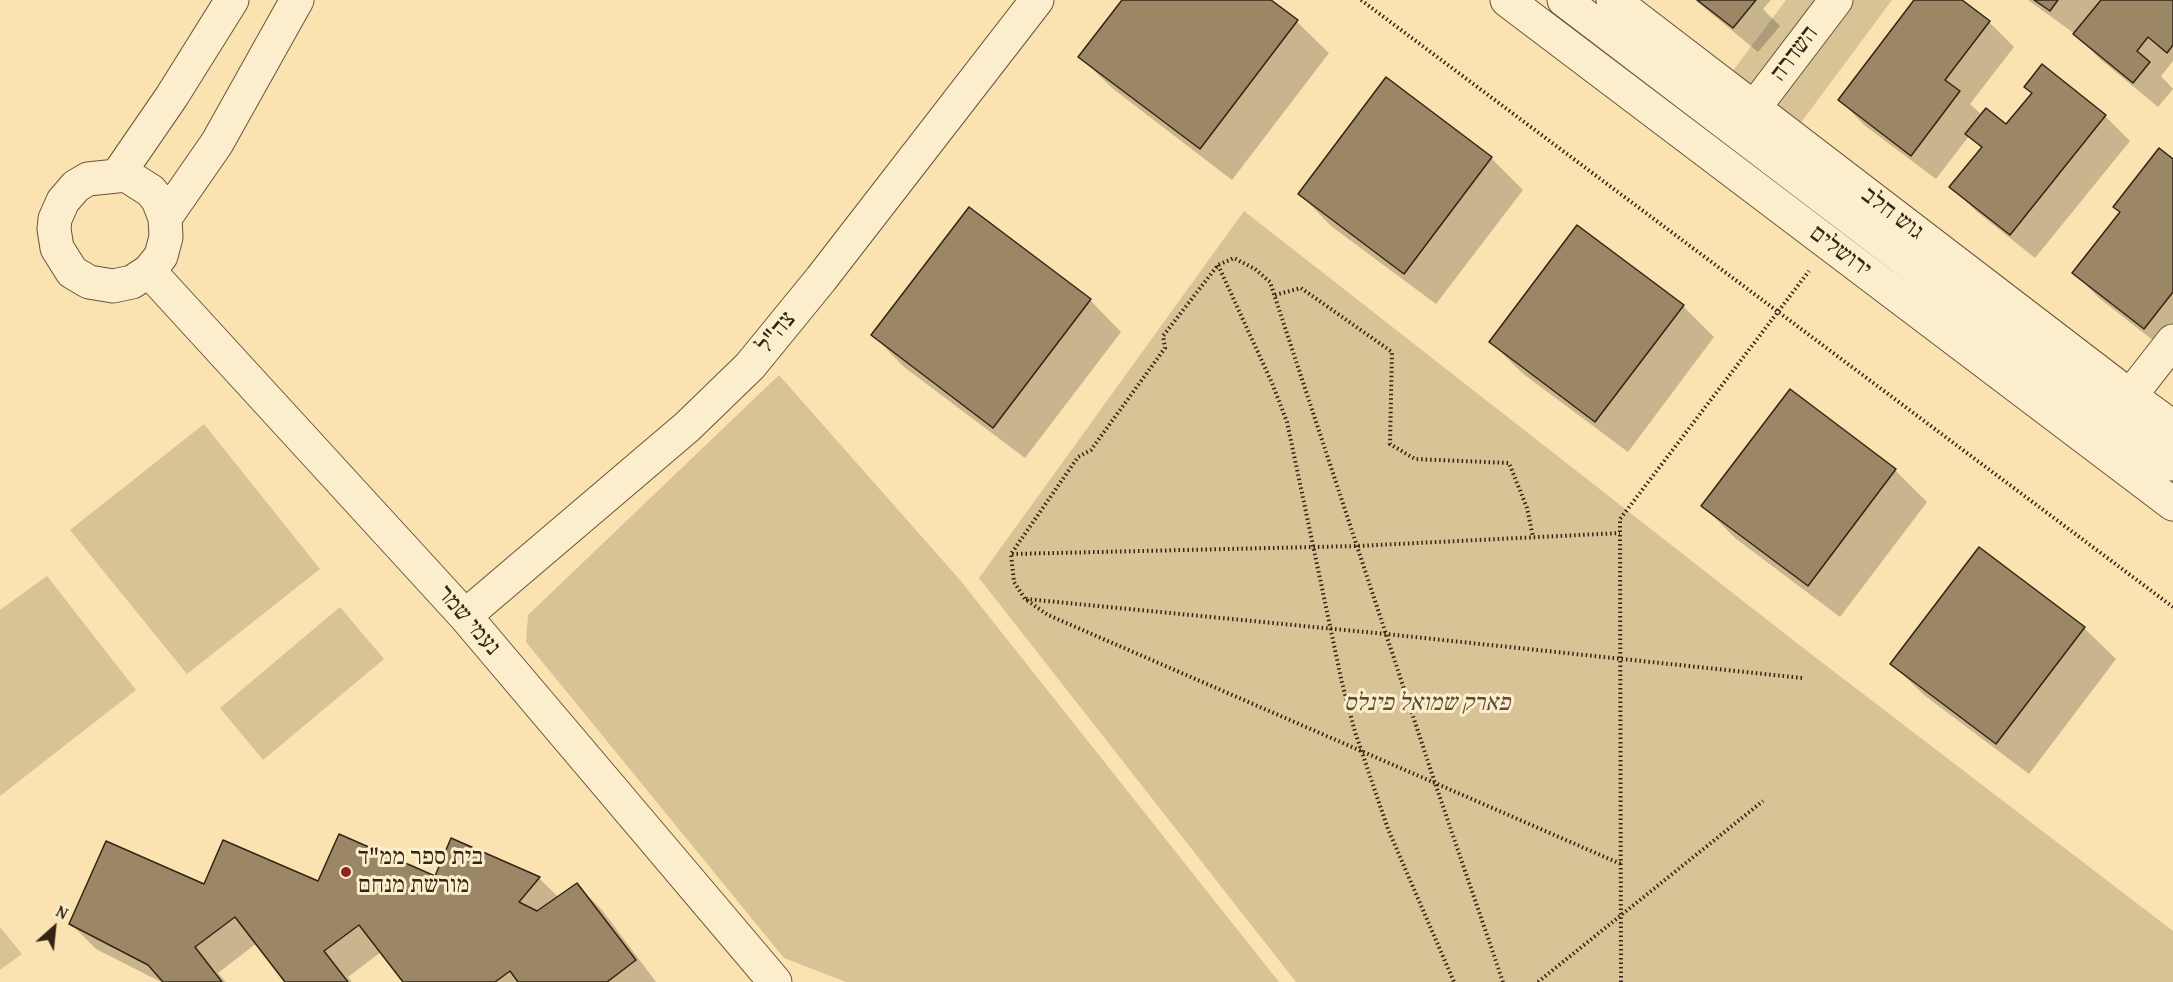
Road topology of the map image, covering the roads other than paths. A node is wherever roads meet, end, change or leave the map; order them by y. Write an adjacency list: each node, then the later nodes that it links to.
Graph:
1 (232, 0): 9 (street)
2 (297, 0): 10 (street)
3 (1037, 0): 17 (street, צה"ל)
4 (1507, 0): 16 (street, ירושלים)
5 (1564, 0): 15 (street, ירושלים)
6 (1613, 0): 8 (street, גוש חלב)
7 (1836, 0): 8 (street, השדרה)
8 (1754, 108): 13 (street, גוש חלב)
9 (117, 176): 10 (street); 11 (street)
10 (165, 218): 11 (street)
11 (149, 271): 17 (street, נעמי שמר)
12 (2173, 341): 13 (street)
13 (2130, 396): 14 (street, גוש חלב)
14 (2173, 427)
15 (2173, 464)
16 (2173, 504)
17 (465, 616): 18 (street, נעמי שמר)
18 (775, 982)

